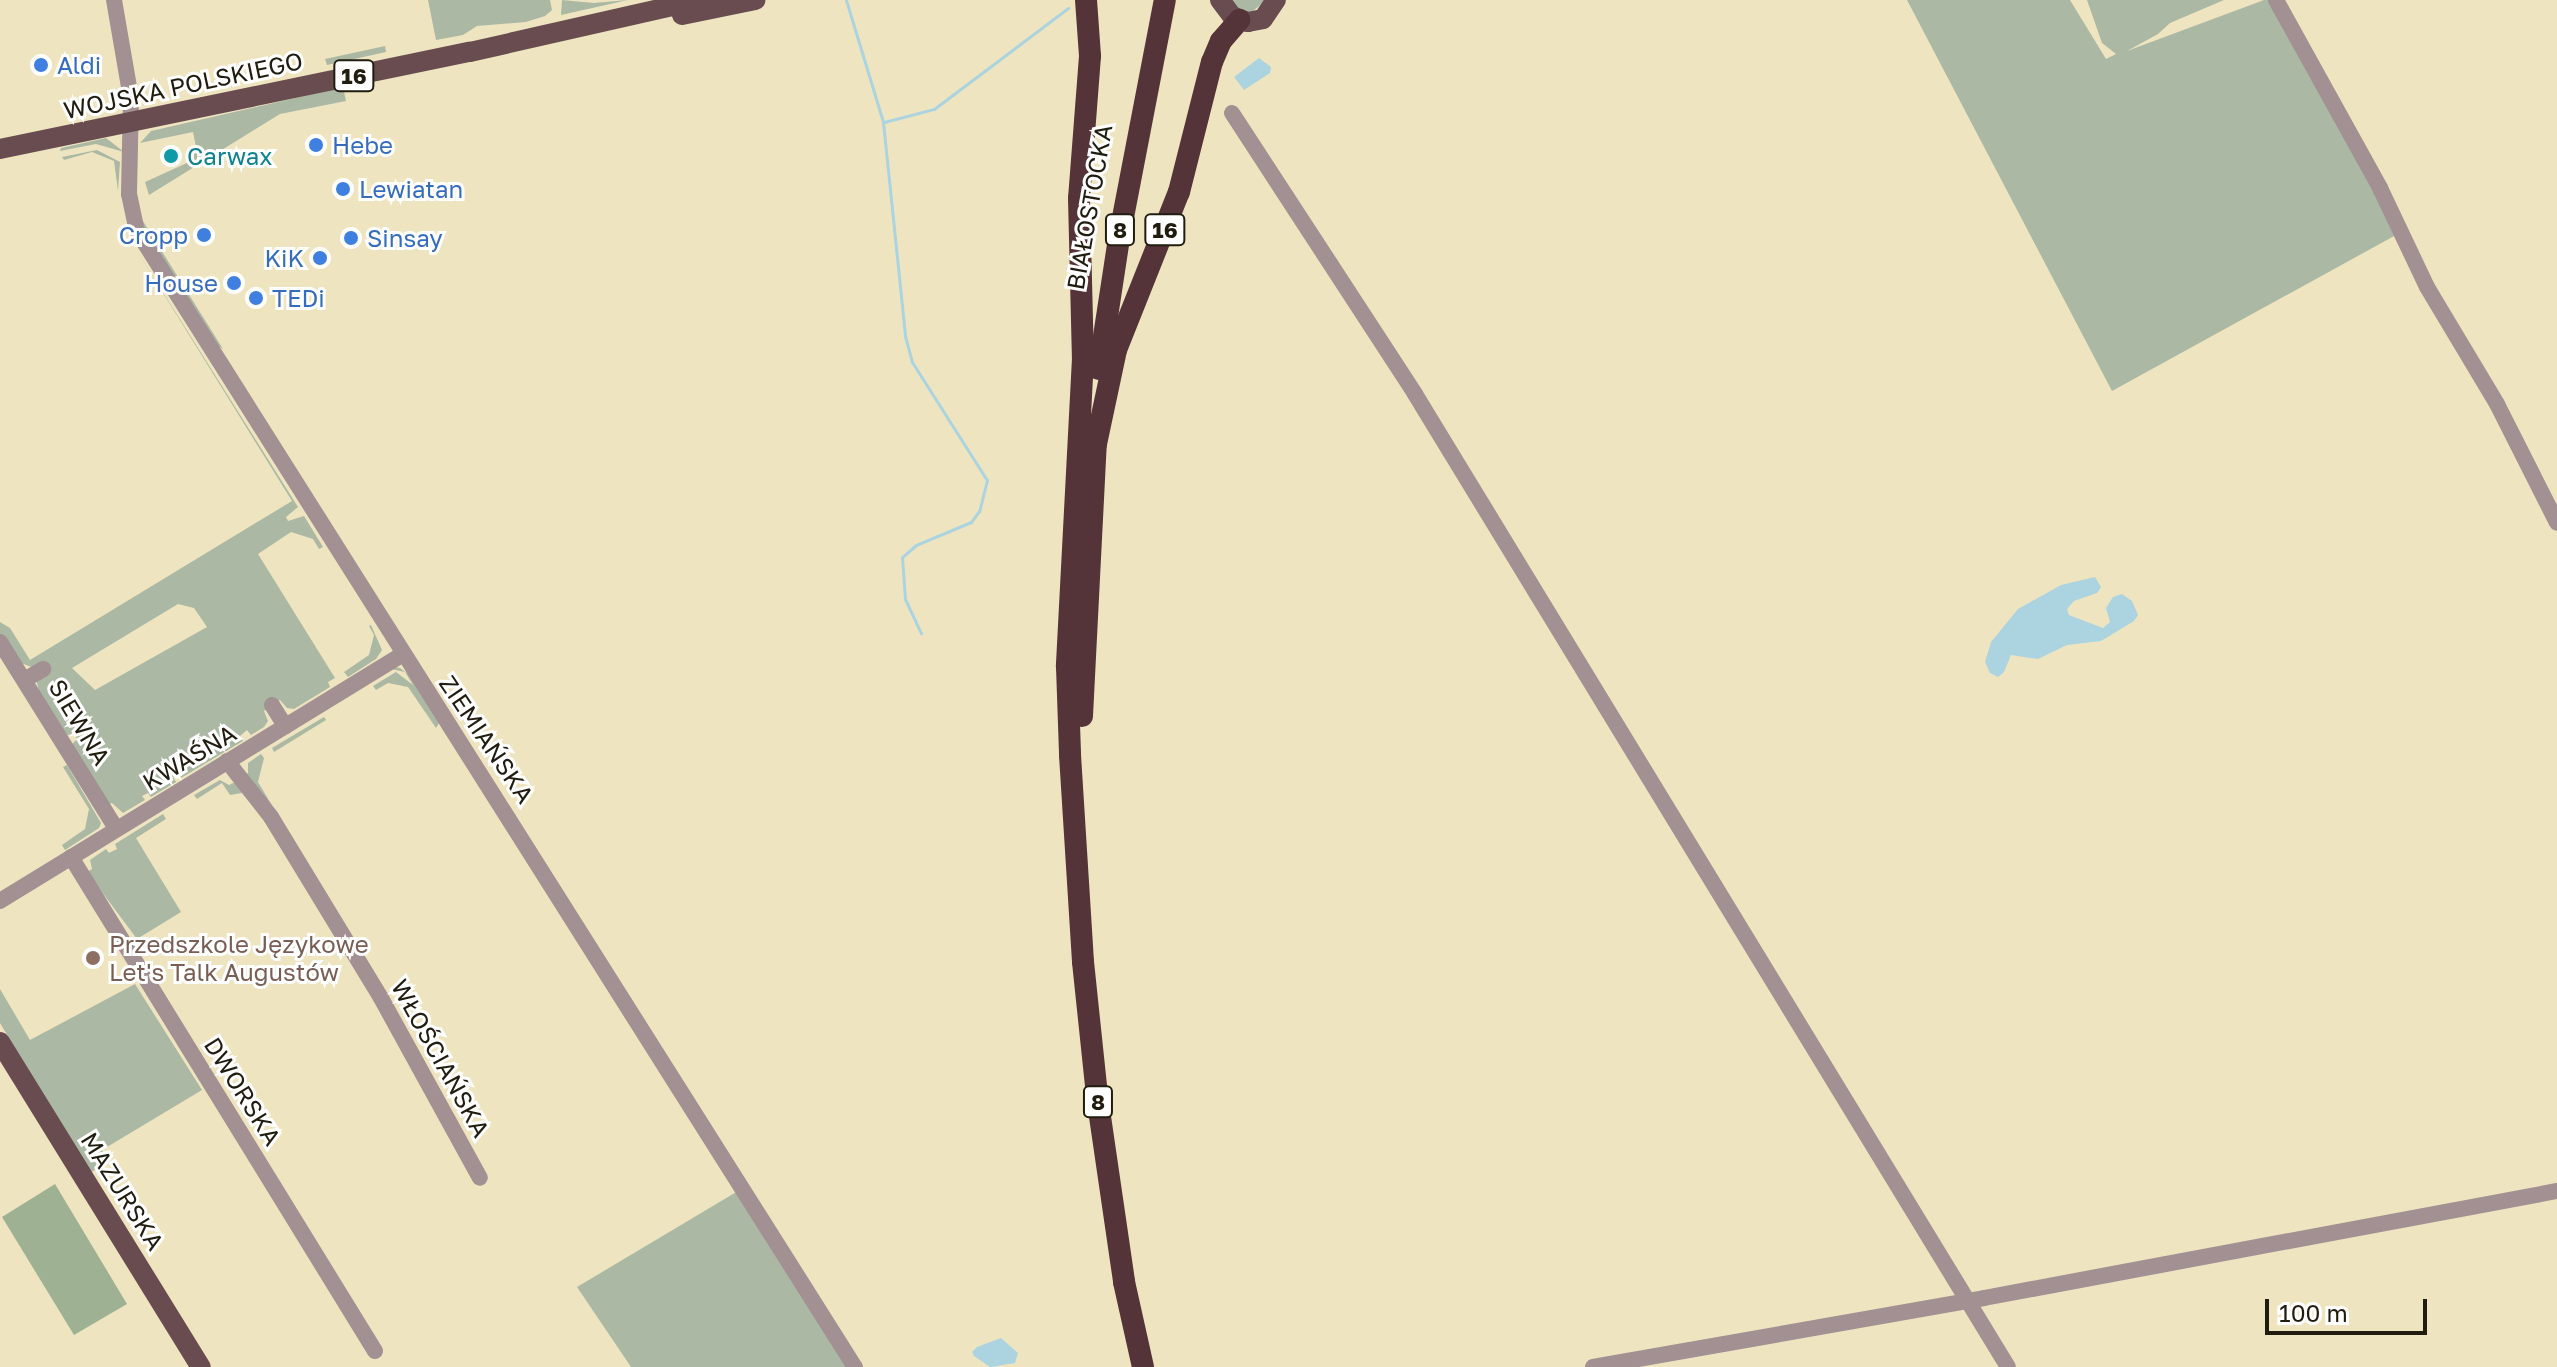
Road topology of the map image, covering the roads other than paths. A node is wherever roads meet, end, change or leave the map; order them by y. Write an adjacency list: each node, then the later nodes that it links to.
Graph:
1 (114, 0): 11 (street, ZIEMIAŃSKA)
2 (755, 0): 7 (main road, WOJSKA POLSKIEGO / 16)
3 (1086, 0): 13 (highway)
4 (1220, 0): 9 (main road)
5 (2276, 0): 15 (street)
6 (1278, 1): 9 (main road)
7 (708, 3): 11 (main road, WOJSKA POLSKIEGO / 16)
8 (1158, 8): 13 (highway, BIAŁOSTOCKA / 8); 14 (highway, BIAŁOSTOCKA / 8)
9 (1239, 20): 14 (highway, 16)
10 (1232, 113): 30 (street)
11 (133, 122): 12 (main road, WOJSKA POLSKIEGO / 16); 17 (street, ZIEMIAŃSKA)
12 (0, 149)
13 (1082, 423): 24 (highway, 8)
14 (1096, 444): 24 (highway, 8)
15 (2557, 523)
16 (0, 642): 19 (street, SIEWNA)
17 (403, 654): 21 (street, KWAŚNA); 33 (street, ZIEMIAŃSKA)
18 (43, 669): 19 (street)
19 (26, 679): 23 (street, SIEWNA)
20 (272, 705): 21 (street)
21 (285, 726): 22 (street, KWAŚNA)
22 (227, 761): 23 (street, KWAŚNA); 28 (street, WŁOŚCIAŃSKA)
23 (116, 828): 25 (street, KWAŚNA)
24 (1077, 833): 34 (highway, 8)
25 (71, 857): 26 (street, KWAŚNA); 31 (street, DWORSKA)
26 (0, 901)
27 (0, 1042): 32 (main road, MAZURSKA)
28 (480, 1178)
29 (2557, 1191): 30 (street)
30 (1968, 1301): 35 (street); 36 (street)
31 (375, 1351)
32 (201, 1367)
33 (855, 1367)
34 (1143, 1367)
35 (1593, 1367)
36 (2008, 1367)

